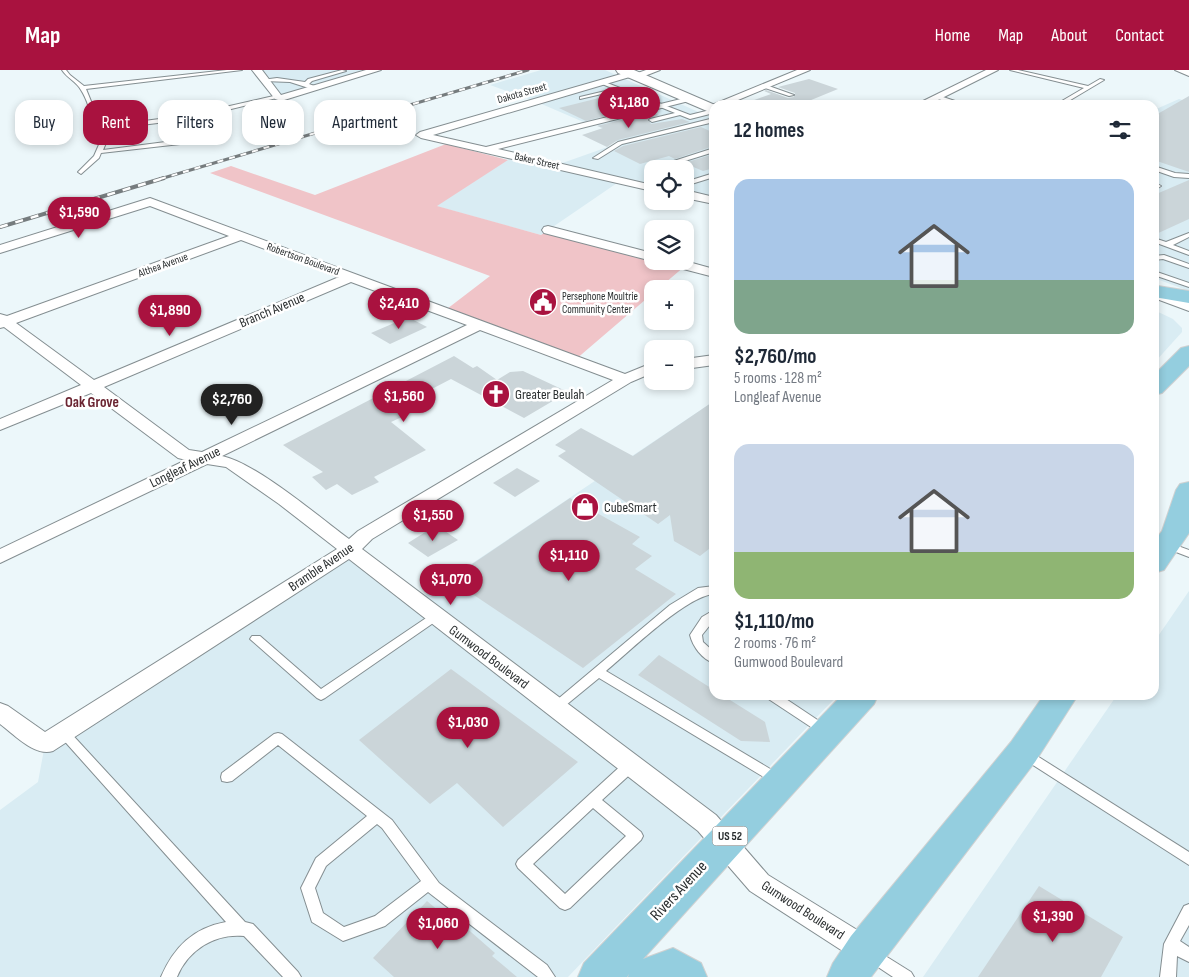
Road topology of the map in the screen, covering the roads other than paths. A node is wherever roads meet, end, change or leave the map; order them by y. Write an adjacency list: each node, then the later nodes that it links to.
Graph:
1 (64, 70): 21 (lane)
2 (240, 70): 21 (lane)
3 (257, 70): 16 (street)
4 (344, 70): 15 (lane); 19 (lane)
5 (376, 70): 15 (street)
6 (479, 70): 7 (lane)
7 (483, 70)
8 (655, 70): 13 (street, Dakota Street)
9 (805, 70): 20 (street)
10 (993, 70): 27 (street)
11 (1012, 70): 23 (lane)
12 (1180, 70): 14 (street)
13 (630, 73): 18 (street, Dakota Street); 29 (main road)
14 (1189, 73)
15 (357, 76): 22 (street)
16 (264, 80): 19 (lane); 26 (street)
17 (1102, 80): 23 (lane)
18 (602, 82): 24 (lane); 45 (street, Dakota Street)
19 (306, 84): 22 (lane)
20 (764, 86): 25 (lane); 31 (street)
21 (83, 88): 30 (lane)
22 (315, 88): 26 (street)
23 (1089, 88): 34 (lane)
24 (618, 89): 28 (lane); 35 (lane)
25 (791, 94)
26 (278, 97): 42 (lane)
27 (937, 97): 32 (street); 33 (lane)
28 (582, 98)
29 (686, 99): 35 (street); 36 (main road)
30 (88, 100)
31 (734, 100)
32 (931, 100)
33 (946, 100)
34 (1067, 100)
35 (661, 106): 38 (lane); 48 (street)
36 (709, 108)
37 (709, 111): 40 (lane)
38 (680, 113): 40 (lane); 41 (lane)
39 (709, 114): 43 (lane)
40 (690, 117): 43 (lane)
41 (652, 120)
42 (148, 122)
43 (702, 122): 44 (lane); 51 (lane)
44 (709, 125)
45 (421, 135): 48 (street, Baker Street)
46 (103, 145): 49 (lane)
47 (162, 145): 49 (lane)
48 (484, 150): 58 (street, Baker Street)
49 (99, 152): 54 (lane)
50 (709, 152): 52 (lane)
51 (596, 158)
52 (681, 160)
53 (1159, 170): 55 (lane)
54 (81, 172)
55 (1189, 176)
56 (709, 177): 57 (lane)
57 (694, 181)
58 (644, 186)
59 (694, 196): 60 (street)
60 (709, 200)
61 (548, 230): 68 (street)
62 (1189, 235): 65 (lane)
63 (241, 236): 66 (street, Robertson Boulevard); 73 (street, Robertson Boulevard); 78 (street, Althea Avenue)
64 (1159, 242): 65 (lane)
65 (1166, 245): 67 (lane)
66 (0, 249)
67 (1189, 253)
68 (644, 255)
69 (1159, 258): 70 (lane)
70 (1182, 266)
71 (694, 268): 72 (street)
72 (709, 272)
73 (351, 277): 79 (street, Robertson Boulevard); 86 (street, Branch Avenue)
74 (1161, 278): 75 (lane); 76 (main road); 77 (main road)
75 (1189, 285)
76 (1189, 297)
77 (1189, 305)
78 (2, 321): 86 (street, Gumwood Boulevard)
79 (478, 325): 84 (street, Robertson Boulevard); 88 (street, Longleaf Avenue)
80 (1189, 353): 85 (main road)
81 (709, 361): 82 (street)
82 (694, 363)
83 (644, 371): 84 (street, Bramble Avenue)
84 (625, 379): 91 (street, Bramble Avenue)
85 (1159, 379)
86 (93, 386): 87 (street, Branch Avenue); 88 (street, Gumwood Boulevard)
87 (0, 426)
88 (202, 458): 91 (street, Gumwood Boulevard); 92 (street, Longleaf Avenue)
89 (1189, 490): 90 (main road)
90 (1175, 541)
91 (351, 549): 94 (street, Gumwood Boulevard); 105 (street, Bramble Avenue)
92 (0, 557)
93 (709, 590): 98 (lane)
94 (435, 616): 96 (lane); 102 (street, Gumwood Boulevard)
95 (709, 618): 97 (lane)
96 (256, 638)
97 (709, 654)
98 (598, 672): 102 (lane); 109 (lane)
99 (779, 700): 104 (lane)
100 (857, 700): 104 (main road, Rivers Avenue / US 52)
101 (1059, 700): 106 (main road)
102 (556, 707): 107 (street, Gumwood Boulevard)
103 (0, 712): 105 (street)
104 (827, 732): 109 (main road, Rivers Avenue / US 52)
105 (54, 738): 116 (lane)
106 (1023, 752): 113 (lane); 119 (main road)
107 (631, 765): 110 (lane); 112 (street, Gumwood Boulevard)
108 (227, 777): 111 (lane)
109 (780, 782): 112 (main road, Rivers Avenue / US 52)
110 (593, 800): 110 (lane)
111 (377, 816): 114 (lane); 114 (lane)
112 (724, 842): 119 (street, Gumwood Boulevard); 123 (main road, Rivers Avenue / US 52)
113 (1189, 859)
114 (430, 882): 122 (lane)
115 (1189, 911): 117 (lane)
116 (244, 929): 120 (lane); 121 (lane)
117 (1171, 944): 118 (lane); 127 (lane)
118 (1189, 955)
119 (857, 963): 126 (lane)
120 (169, 977)
121 (294, 977)
122 (548, 977)
123 (599, 977)
124 (649, 977): 125 (main road)
125 (686, 977)
126 (906, 977)
127 (1168, 977)

